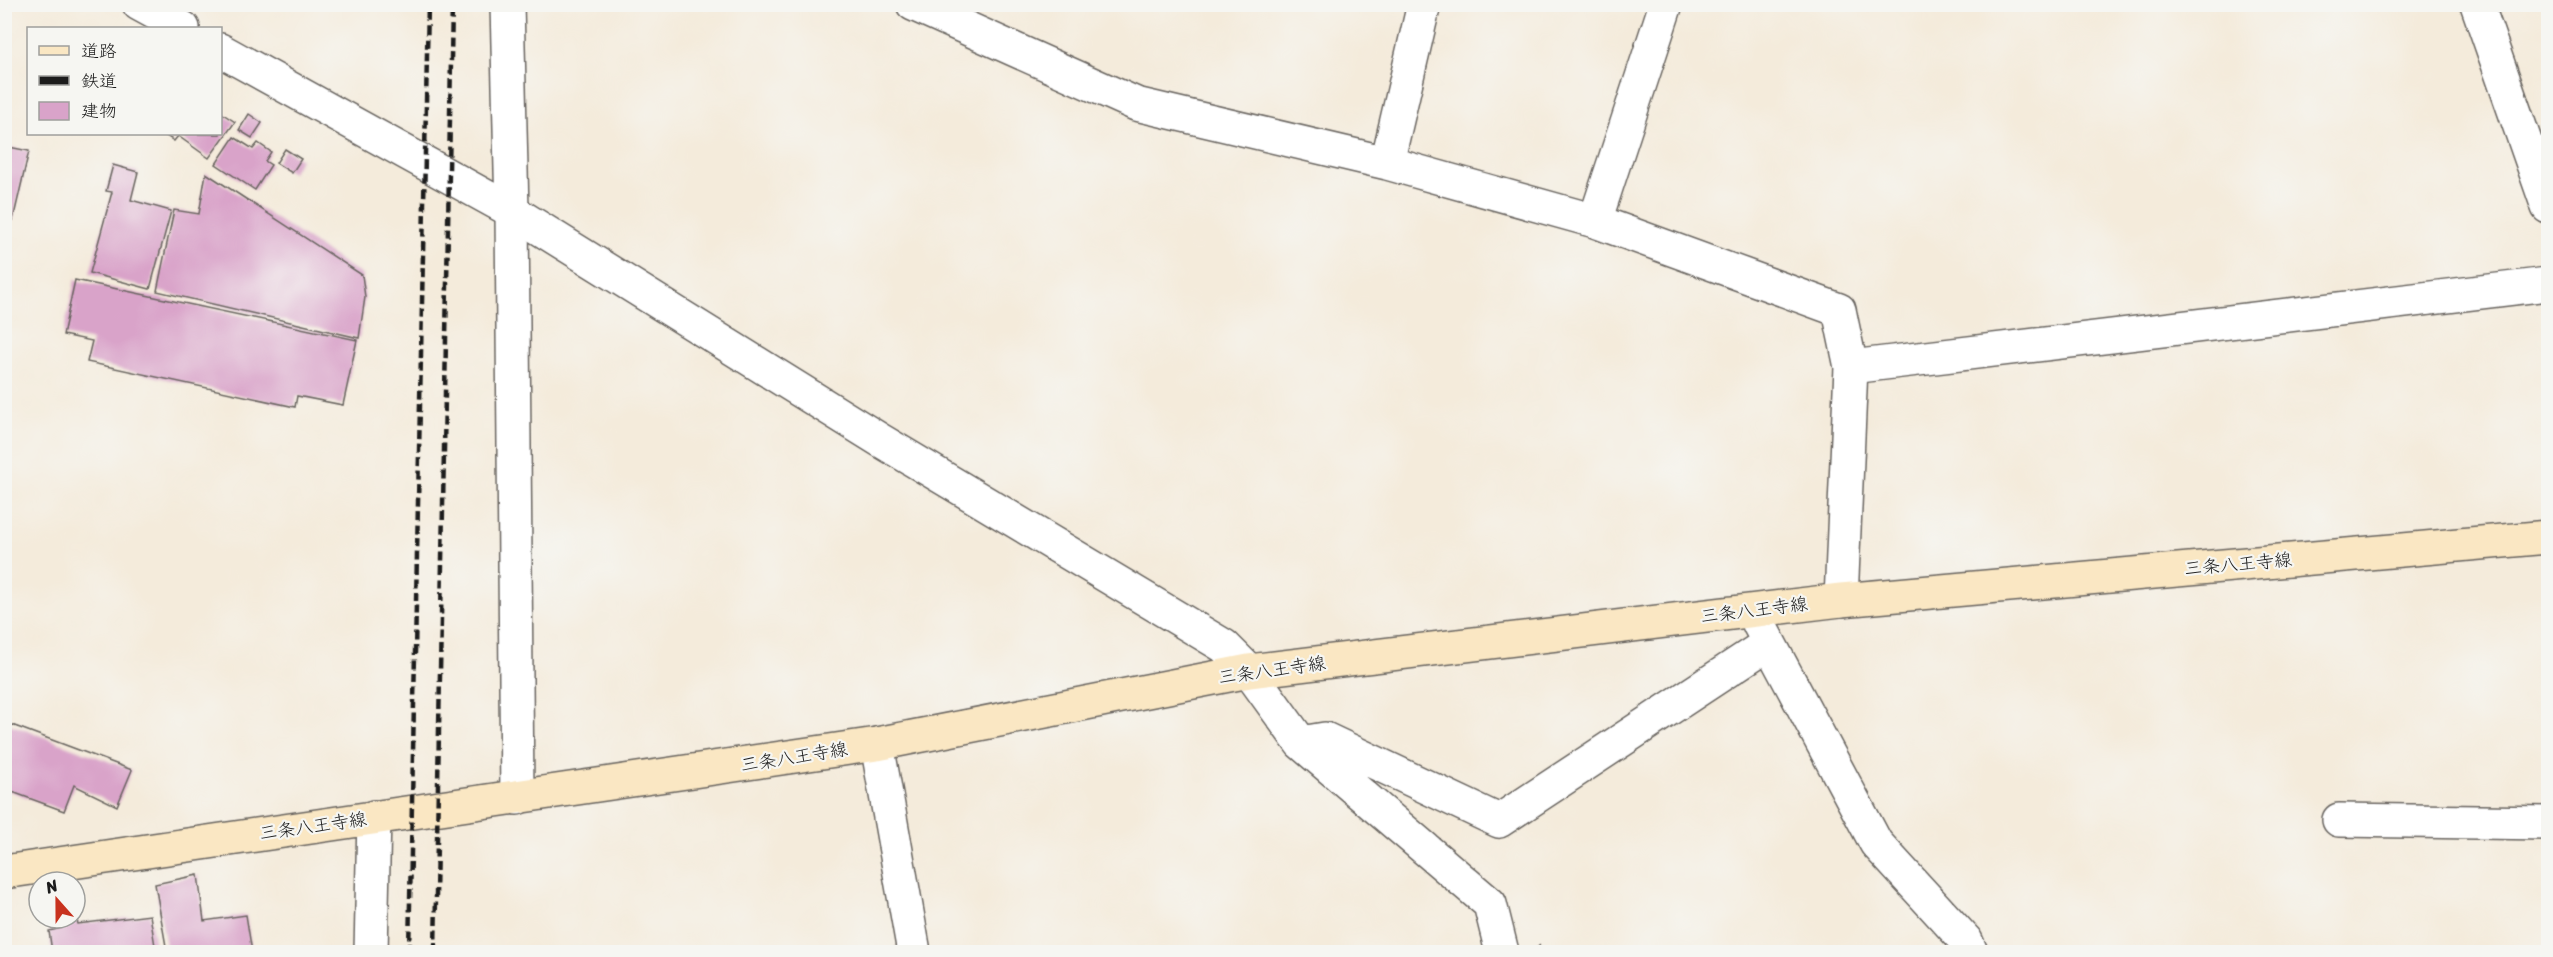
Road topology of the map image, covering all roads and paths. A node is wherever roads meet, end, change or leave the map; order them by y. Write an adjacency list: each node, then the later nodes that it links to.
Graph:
1 (140, 4): 7 (street)
2 (507, 4): 11 (street)
3 (913, 4): 9 (street)
4 (1424, 4): 9 (street)
5 (1666, 4): 12 (street)
6 (2477, 4): 10 (street)
7 (181, 27)
8 (222, 51): 11 (street)
9 (1387, 163): 12 (street)
10 (2548, 207)
11 (512, 212): 19 (street); 22 (street)
12 (1595, 221): 14 (street)
13 (2548, 284): 14 (street)
14 (1851, 367): 16 (street)
15 (2548, 537): 16 (main road, 三条八王寺線)
16 (1841, 600): 17 (main road, 三条八王寺線)
17 (1751, 609): 18 (street); 19 (main road, 三条八王寺線)
18 (1769, 643): 20 (street); 30 (street)
19 (1250, 671): 20 (street); 21 (main road, 三条八王寺線)
20 (1301, 743): 29 (street)
21 (877, 744): 22 (main road, 三条八王寺線); 28 (street)
22 (517, 798): 23 (main road, 三条八王寺線)
23 (374, 817): 26 (main road, 三条八王寺線); 27 (street)
24 (2339, 820): 25 (street)
25 (2548, 823)
26 (4, 872)
27 (371, 952)
28 (914, 952)
29 (1502, 952)
30 (1971, 952)

